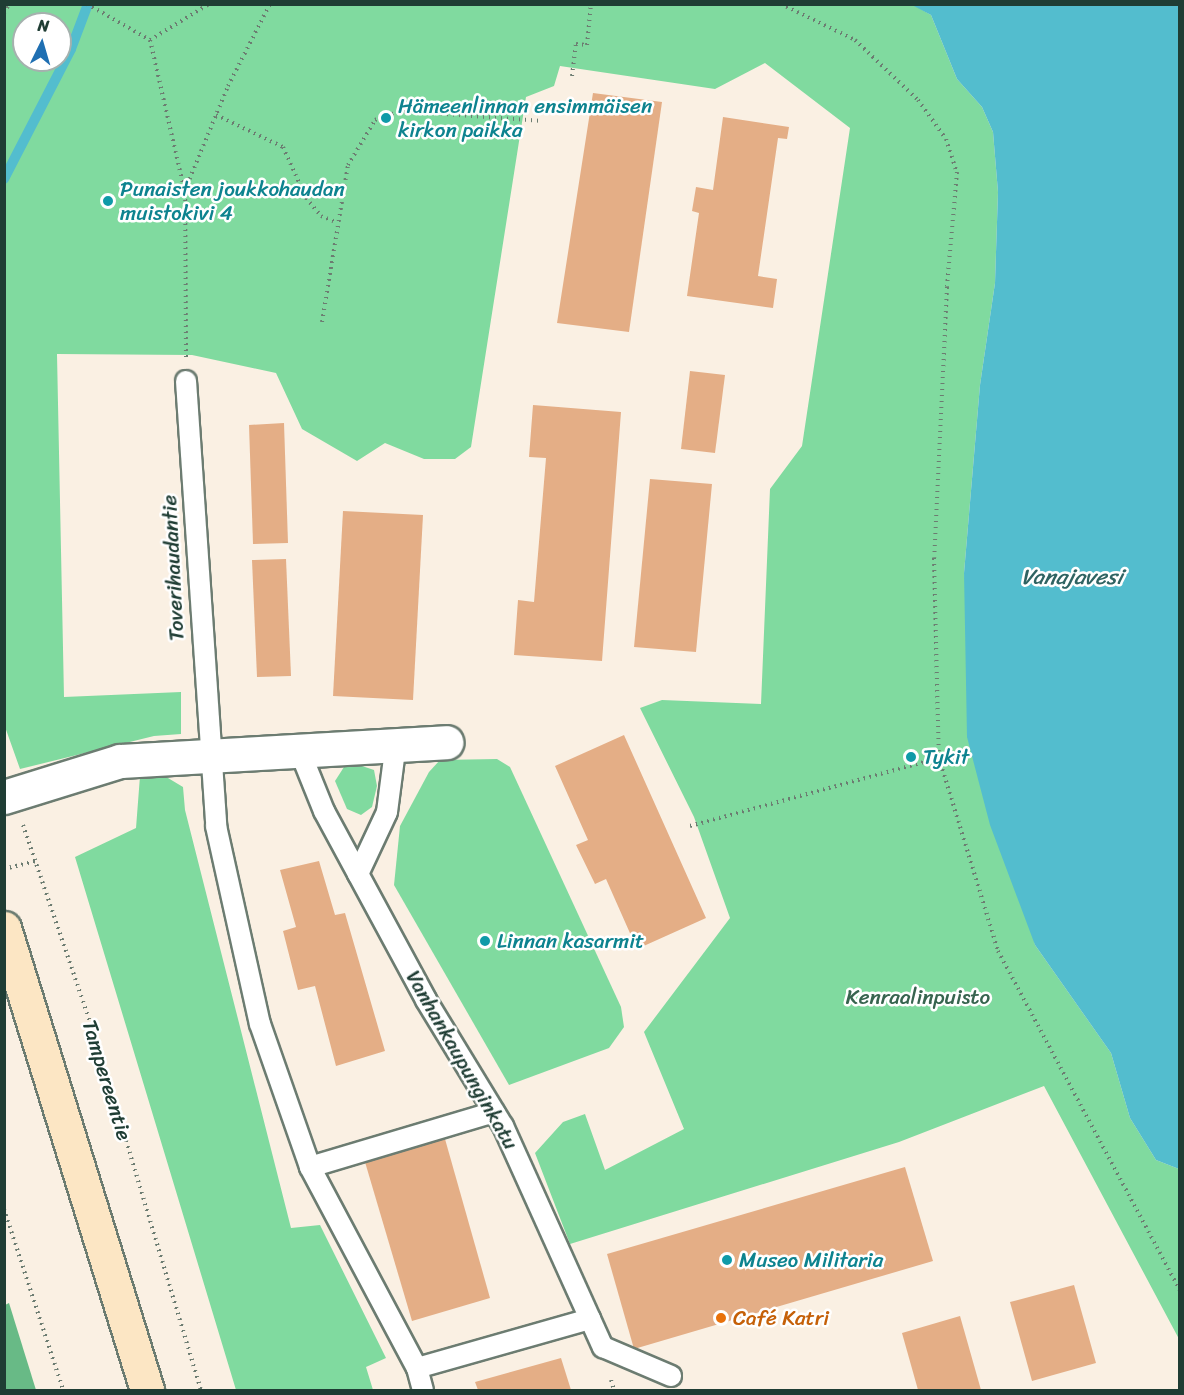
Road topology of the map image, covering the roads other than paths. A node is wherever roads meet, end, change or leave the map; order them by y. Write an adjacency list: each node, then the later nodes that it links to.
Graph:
1 (186, 381): 5 (lane, Toverihaudantie)
2 (446, 741): 3 (street)
3 (396, 743): 4 (street); 7 (lane)
4 (299, 749): 5 (street); 7 (lane, Vanhankaupunginkatu)
5 (208, 753): 6 (street); 10 (lane, Toverihaudantie)
6 (8, 796)
7 (358, 874): 9 (lane, Vanhankaupunginkatu)
8 (4, 928): 14 (main road)
9 (494, 1112): 10 (lane); 11 (lane, Vanhankaupunginkatu)
10 (310, 1167): 12 (lane, Toverihaudantie)
11 (590, 1319): 12 (lane); 13 (lane, Vanhankaupunginkatu)
12 (417, 1368): 15 (lane, Toverihaudantie)
13 (671, 1376)
14 (147, 1390)
15 (423, 1390)

